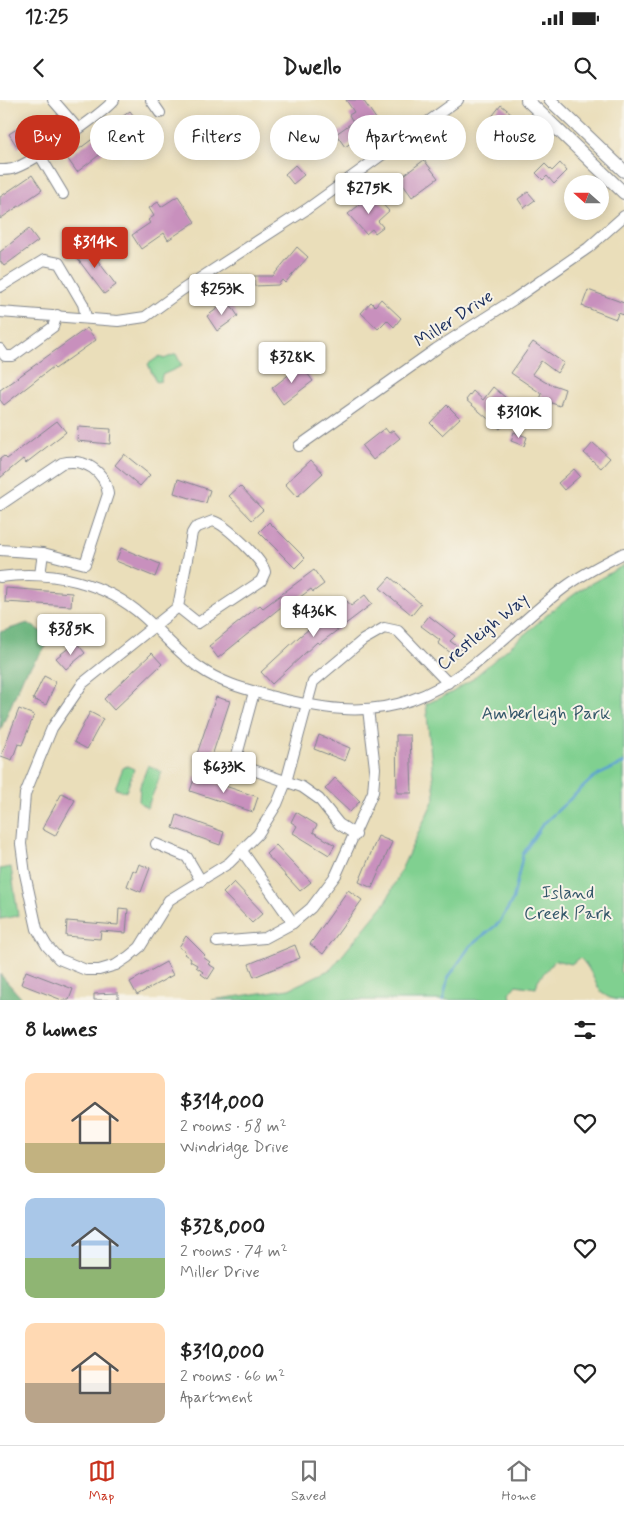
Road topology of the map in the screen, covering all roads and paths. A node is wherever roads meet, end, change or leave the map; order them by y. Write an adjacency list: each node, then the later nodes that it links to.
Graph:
1 (53, 100): 8 (street)
2 (114, 100): 9 (street)
3 (152, 100): 7 (street)
4 (458, 100): 20 (street)
5 (527, 100): 14 (main road)
6 (550, 100): 13 (main road)
7 (160, 113)
8 (66, 115)
9 (80, 128)
10 (28, 160): 12 (street)
11 (43, 160): 15 (street)
12 (0, 170)
13 (624, 171)
14 (624, 192)
15 (63, 194)
16 (624, 216): 22 (street, Miller Drive)
17 (0, 287): 20 (street)
18 (0, 312): 19 (street)
19 (57, 315): 20 (street); 21 (street)
20 (86, 317)
21 (0, 349)
22 (299, 446)
23 (0, 505): 25 (street)
24 (0, 550): 25 (street)
25 (43, 553): 27 (street)
26 (624, 553): 31 (street, Crestleigh Way)
27 (40, 575): 28 (street, Crestleigh Way); 30 (street, Crestleigh Way)
28 (0, 577)
29 (178, 607): 29 (street); 30 (street)
30 (154, 627): 32 (street, Crestleigh Way); 39 (street)
31 (448, 683): 33 (street); 34 (street, Crestleigh Way)
32 (254, 692): 33 (street, Crestleigh Way); 35 (street)
33 (305, 705): 34 (street, Crestleigh Way); 35 (street)
34 (368, 709): 36 (street)
35 (286, 782): 36 (street); 38 (street)
36 (356, 835): 40 (street)
37 (156, 844): 39 (street)
38 (242, 851): 39 (street); 40 (street)
39 (201, 881)
40 (293, 923): 41 (street)
41 (217, 942)

